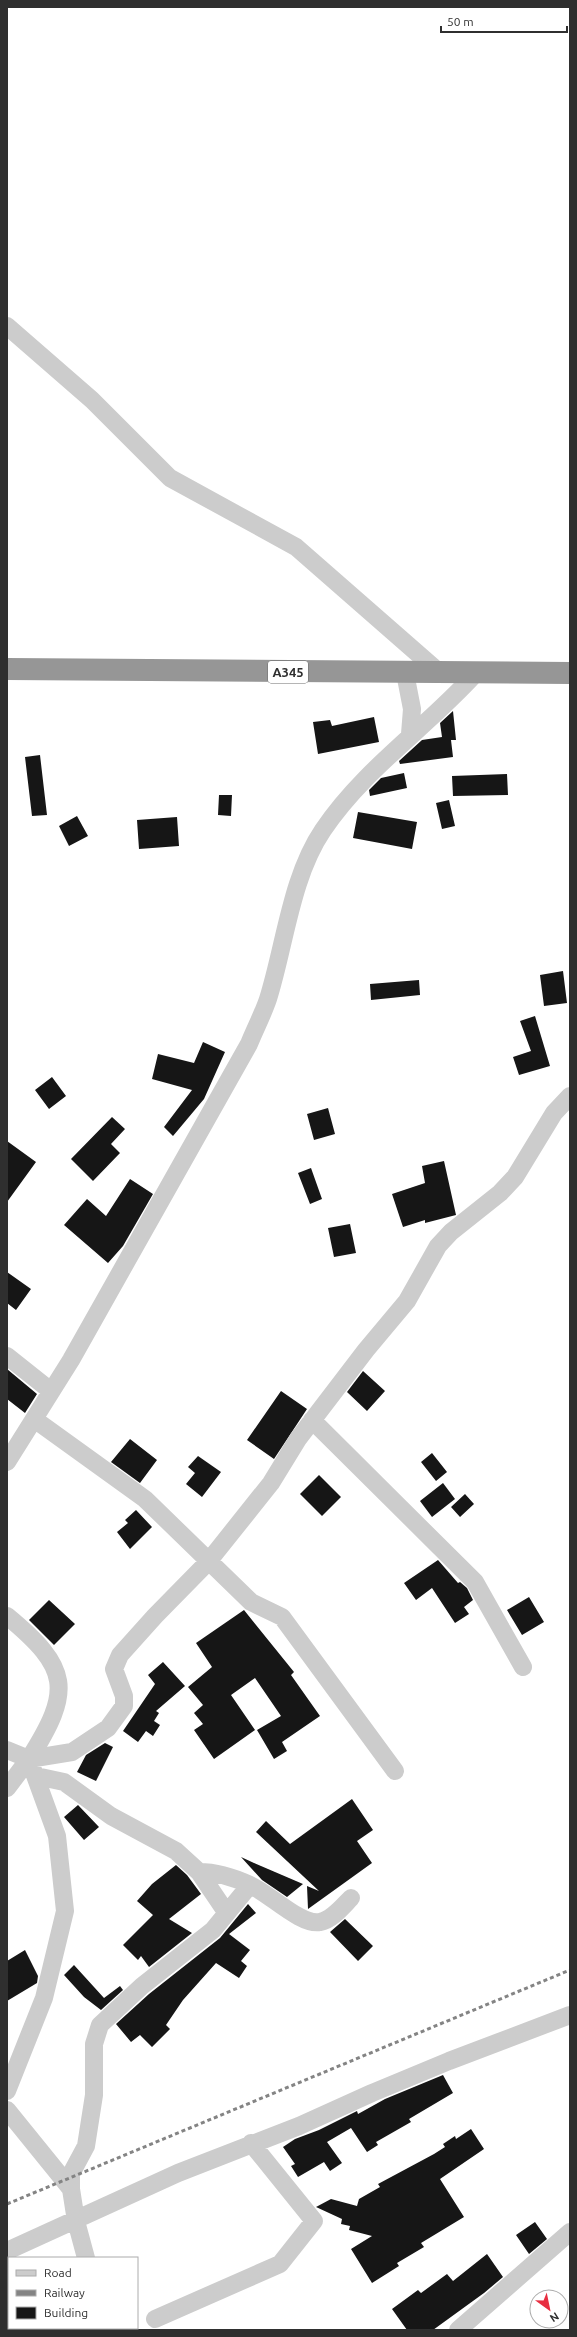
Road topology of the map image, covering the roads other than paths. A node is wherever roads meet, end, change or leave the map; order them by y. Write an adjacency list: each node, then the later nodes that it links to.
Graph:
1 (7, 326): 4 (street)
2 (7, 669): 3 (highway, A345)
3 (405, 673): 4 (highway, A345); 7 (street)
4 (440, 673): 6 (highway, A345)
5 (570, 673): 6 (highway, A345)
6 (475, 674): 7 (street)
7 (410, 734): 10 (street)
8 (570, 1096): 12 (street)
9 (7, 1356): 10 (street)
10 (51, 1391): 11 (street)
11 (34, 1419): 13 (street); 14 (street)
12 (312, 1420): 14 (street); 16 (street)
13 (7, 1462)
14 (208, 1562): 18 (street); 19 (street)
15 (7, 1616): 18 (street)
16 (523, 1667)
17 (7, 1750): 18 (street)
18 (29, 1758): 20 (street); 21 (street)
19 (395, 1771)
20 (36, 1776): 22 (street); 27 (street)
21 (7, 1788)
22 (199, 1872): 23 (street); 25 (street)
23 (250, 1885): 24 (street); 25 (street)
24 (352, 1898)
25 (226, 1912): 30 (street)
26 (570, 2015): 29 (street)
27 (7, 2090)
28 (7, 2110): 30 (street)
29 (251, 2143): 31 (street); 35 (street)
30 (71, 2189): 31 (street)
31 (76, 2221): 33 (street); 34 (street)
32 (570, 2232): 36 (street)
33 (7, 2251)
34 (86, 2257)
35 (154, 2319)
36 (458, 2330)

